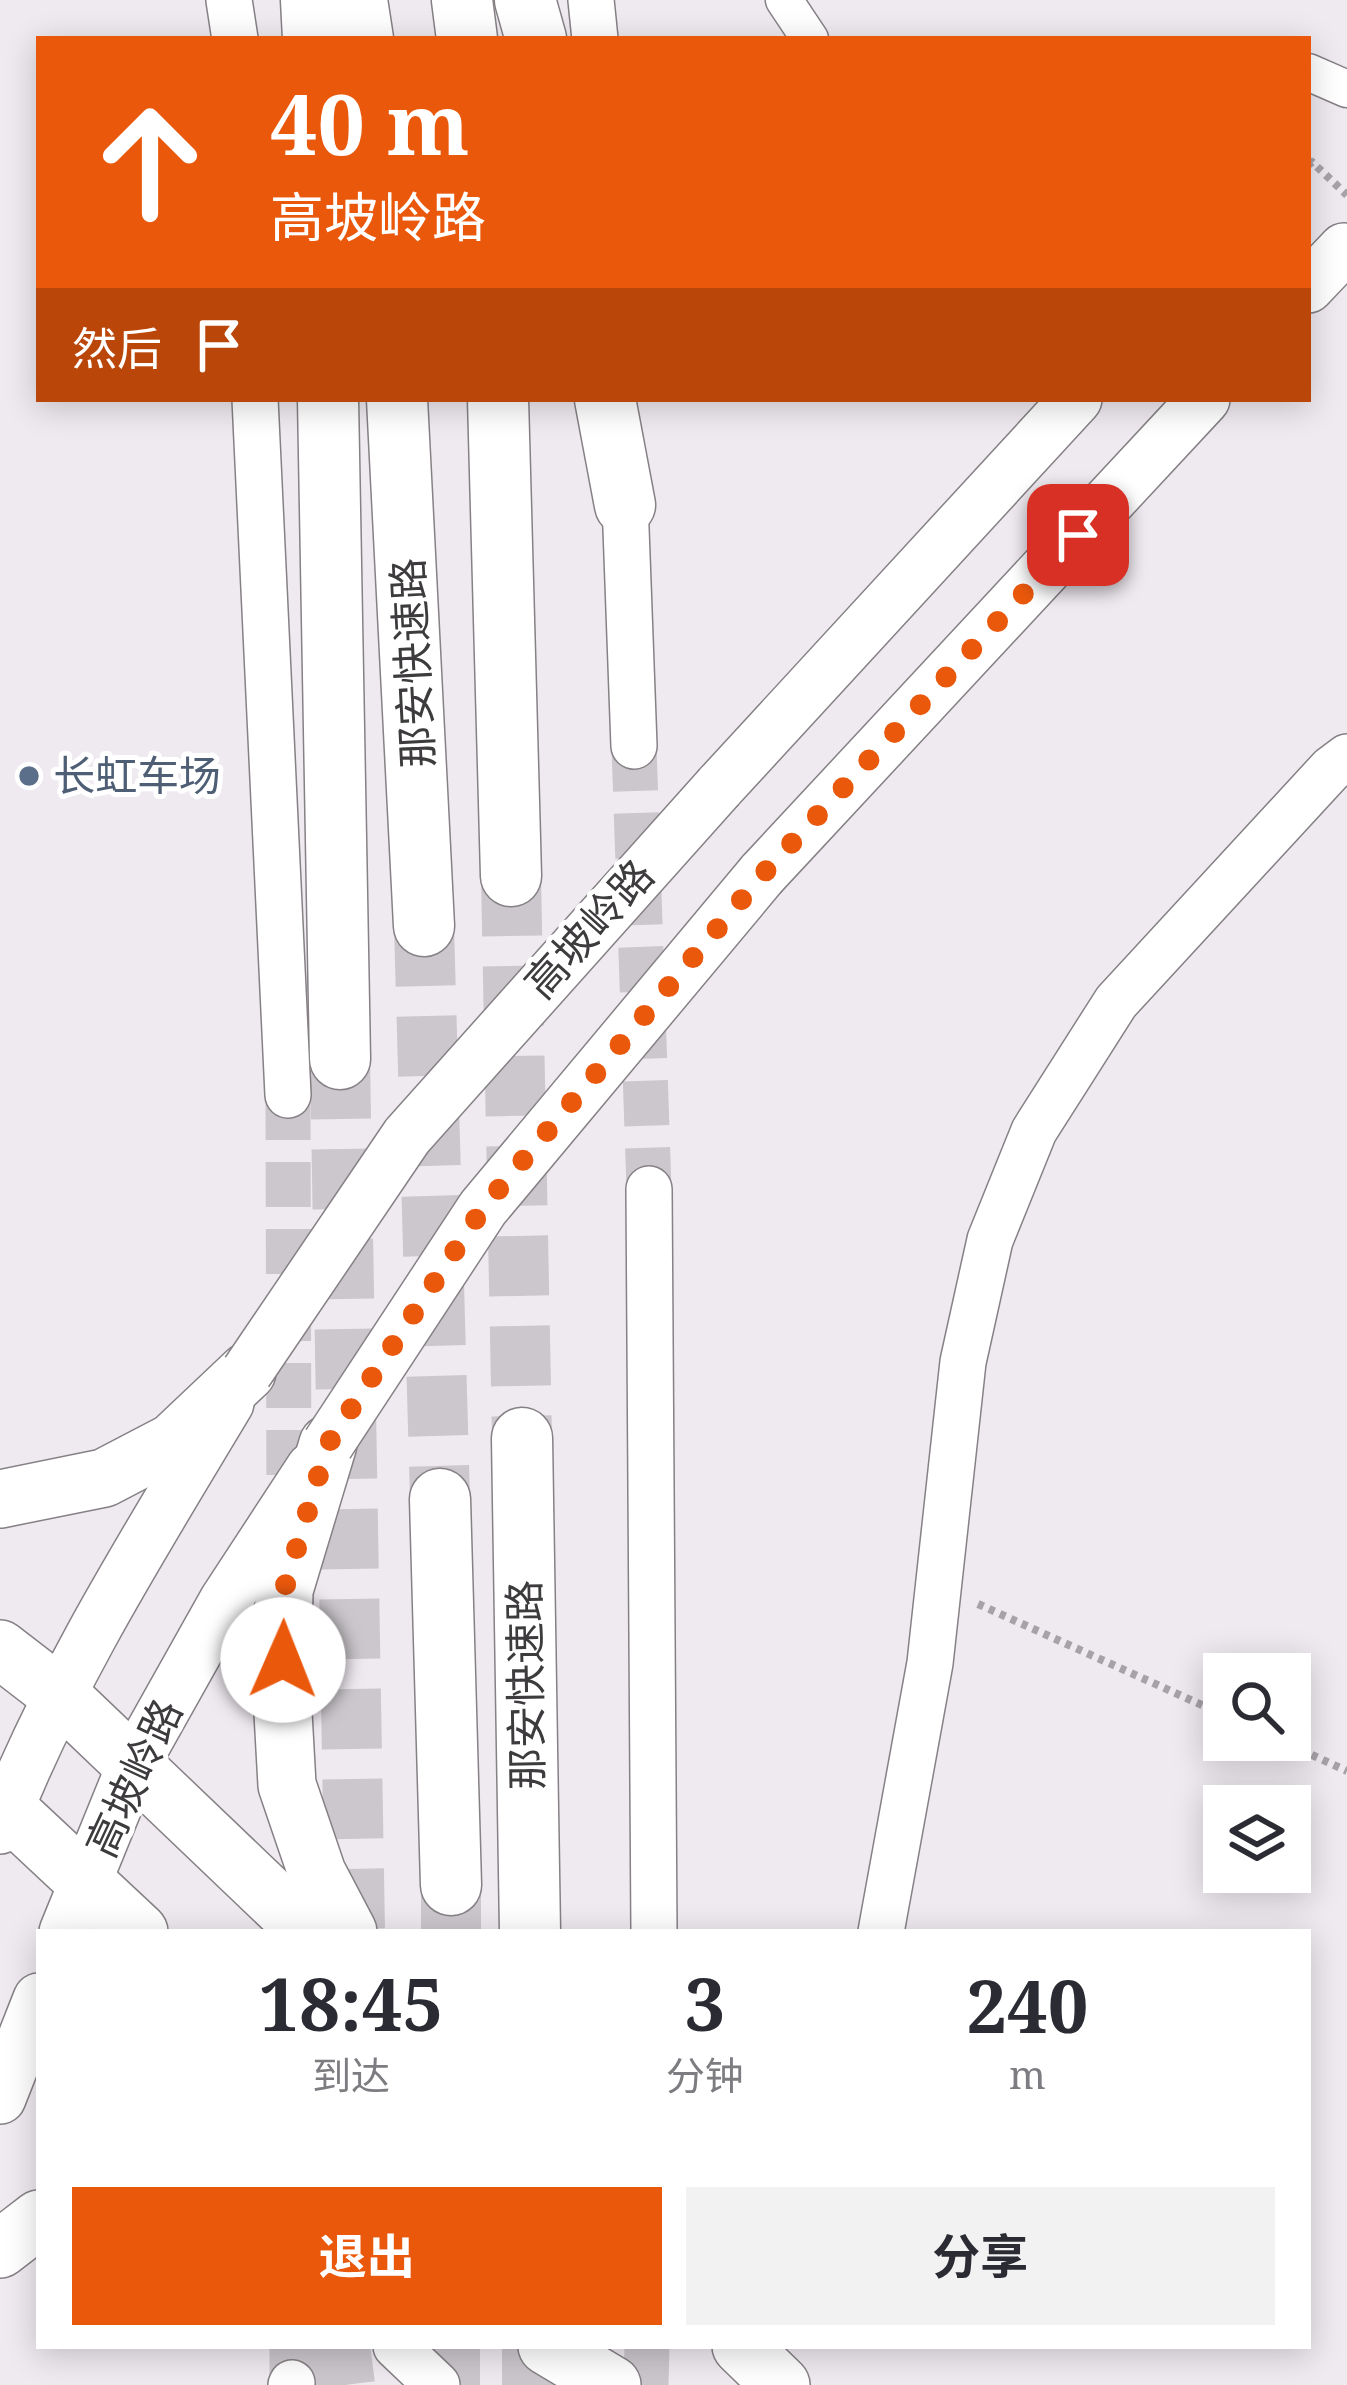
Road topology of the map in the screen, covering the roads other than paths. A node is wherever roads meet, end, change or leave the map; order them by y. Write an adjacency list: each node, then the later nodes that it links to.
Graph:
1 (230, 0): 8 (street)
2 (311, 0): 9 (highway)
3 (357, 0): 10 (highway)
4 (462, 0): 11 (highway)
5 (525, 0): 12 (highway)
6 (591, 0): 13 (street)
7 (784, 0): 14 (street)
8 (235, 36)
9 (313, 36)
10 (363, 36)
11 (467, 36)
12 (535, 36)
13 (595, 36)
14 (808, 36)
15 (1311, 72): 16 (street)
16 (1347, 88)
17 (1344, 249): 18 (main road)
18 (1311, 284)
19 (255, 402): 33 (street)
20 (328, 402): 32 (highway)
21 (397, 402): 31 (highway, 那安快速路)
22 (498, 402): 30 (highway)
23 (606, 402): 27 (highway)
24 (621, 402): 27 (street)
25 (1073, 402): 35 (main road, 高坡岭路, bridge)
26 (1201, 402): 37 (main road, 高坡岭路, bridge)
27 (625, 505): 28 (street)
28 (634, 746)
29 (1347, 757): 51 (street)
30 (511, 876)
31 (424, 926)
32 (340, 1060)
33 (288, 1095)
34 (649, 1189): 50 (street)
35 (247, 1372): 38 (main road); 41 (main road, 高坡岭路)
36 (522, 1438): 49 (highway, 那安快速路)
37 (328, 1444): 42 (main road, 高坡岭路); 48 (main road)
38 (0, 1499)
39 (440, 1499): 44 (highway, 那安快速路)
40 (0, 1649): 41 (main road)
41 (61, 1696): 42 (main road); 43 (main road, 高坡岭路)
42 (133, 1765): 45 (main road, 高坡岭路); 47 (main road)
43 (3, 1813): 45 (main road)
44 (451, 1885)
45 (75, 1907): 46 (main road)
46 (131, 1929)
47 (305, 1929)
48 (346, 1929)
49 (530, 1929)
50 (654, 1929)
51 (882, 1929)
52 (36, 2007): 53 (main road)
53 (0, 2098)
54 (36, 2220): 55 (main road)
55 (0, 2249)
56 (399, 2349): 60 (street)
57 (552, 2349): 61 (main road)
58 (579, 2349): 61 (main road)
59 (743, 2349): 62 (main road)
60 (437, 2385)
61 (614, 2385)
62 (782, 2385)

